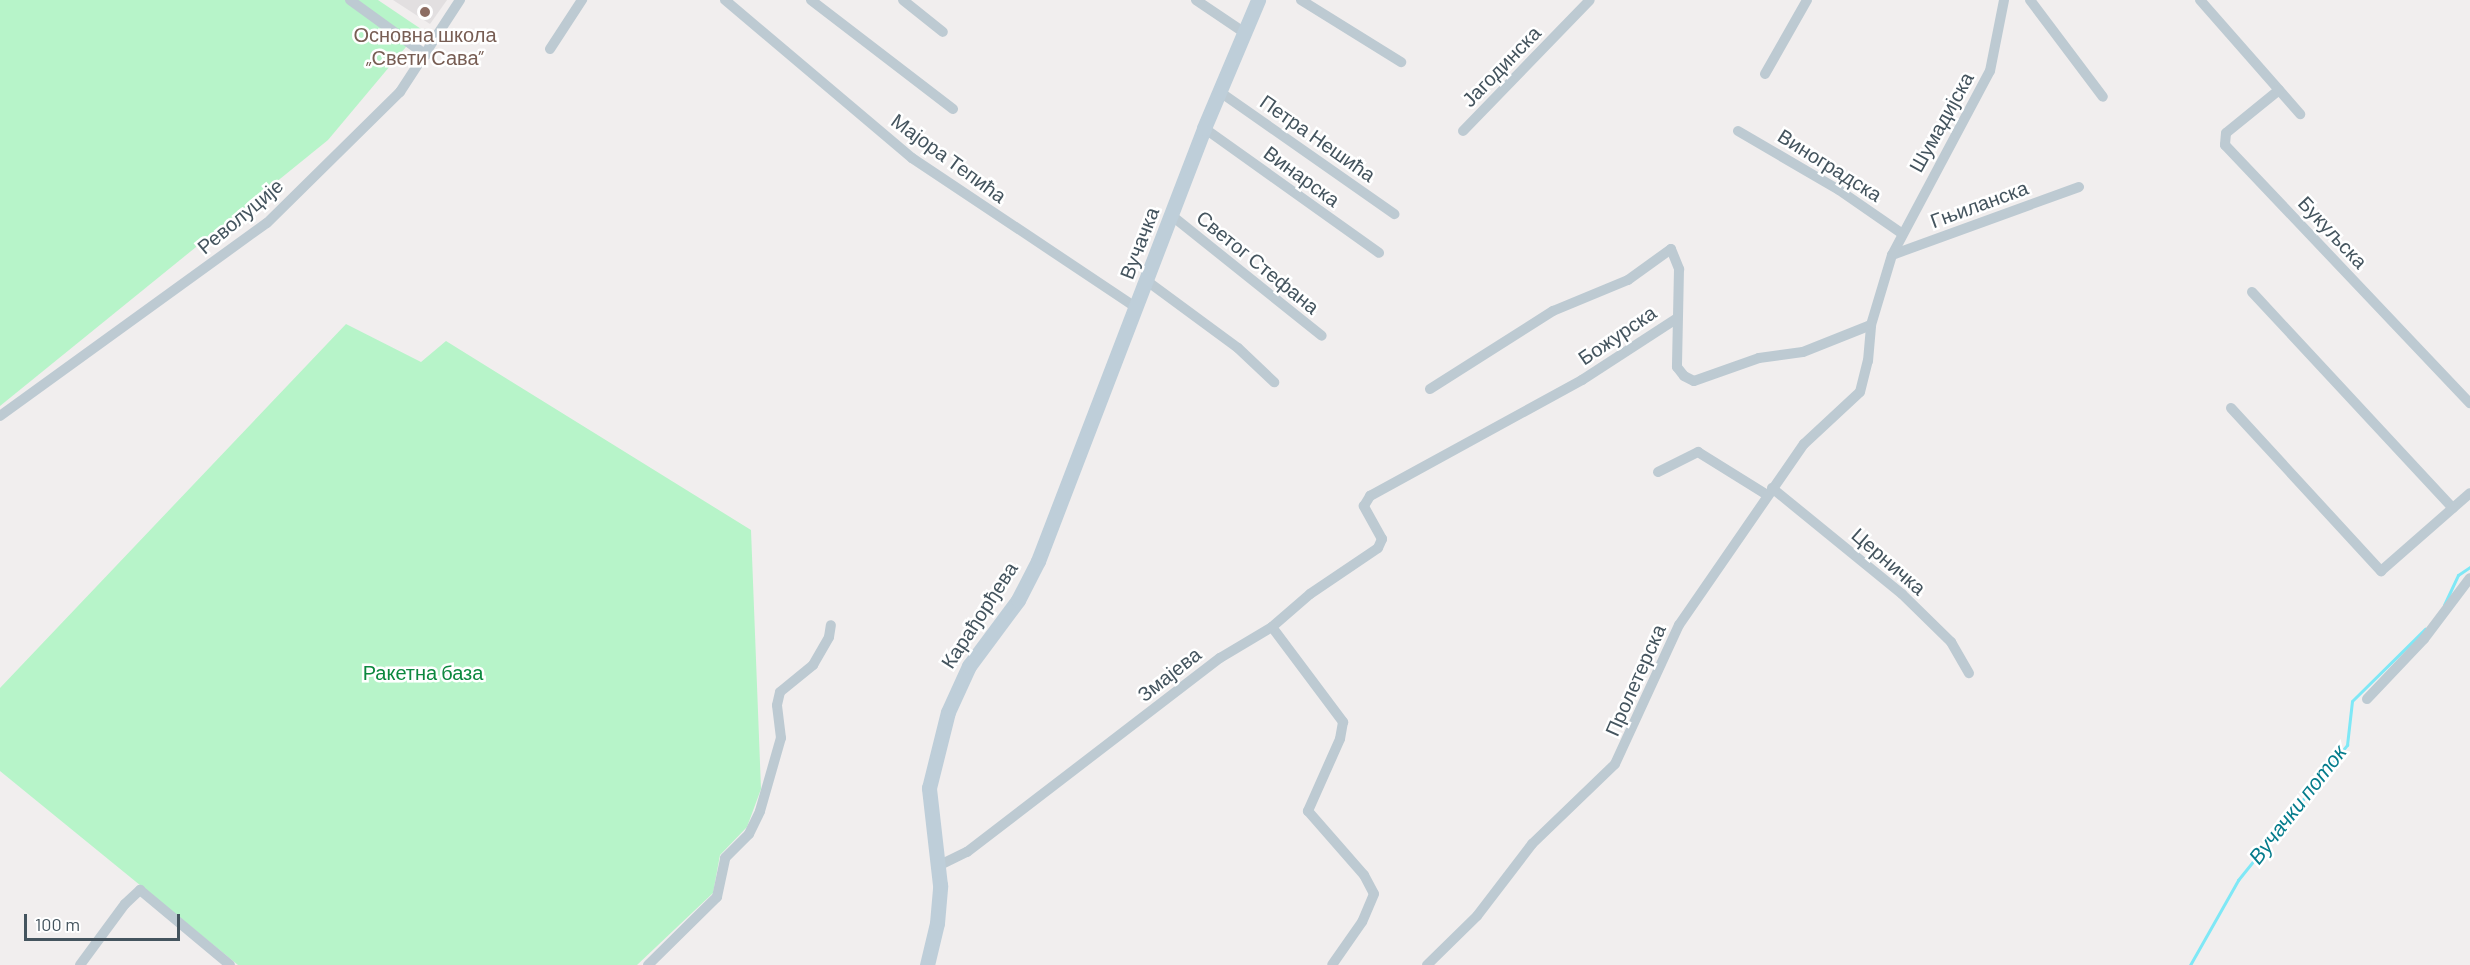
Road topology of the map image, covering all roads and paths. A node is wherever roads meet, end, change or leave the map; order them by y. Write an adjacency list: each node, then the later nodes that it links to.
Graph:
1 (350, 0): 18 (street)
2 (460, 0): 18 (street, Револуције)
3 (582, 0): 17 (street)
4 (725, 0): 37 (street, Мајора Тепића)
5 (811, 0): 24 (street)
6 (903, 0): 15 (street)
7 (1196, 0): 16 (street)
8 (1258, 0): 16 (street, Вучачка)
9 (1301, 0): 19 (street)
10 (1590, 0): 27 (street, Јагодинска)
11 (1807, 0): 20 (street)
12 (2004, 0): 32 (street, Шумадијска)
13 (2030, 0): 23 (street)
14 (2200, 0): 21 (street)
15 (943, 32)
16 (1245, 33): 22 (street, Вучачка)
17 (550, 49)
18 (426, 55): 45 (street, Револуције)
19 (1401, 62)
20 (1765, 74)
21 (2279, 90): 25 (street); 43 (street, Букуљска)
22 (1220, 92): 26 (street, Вучачка); 30 (street, Петра Нешића)
23 (2103, 97)
24 (952, 110)
25 (2300, 114)
26 (1204, 128): 31 (street, Вучачка); 33 (street, Винарска)
27 (1462, 131)
28 (1738, 131): 32 (street, Виноградска)
29 (2079, 187): 34 (street, Гњиланска)
30 (1394, 214)
31 (1171, 215): 35 (street, Вучачка); 40 (street, Светог Стефана)
32 (1901, 232): 34 (street, Шумадијска)
33 (1379, 253)
34 (1892, 255): 39 (street, Пролетерска)
35 (1147, 281): 37 (street, Вучачка); 41 (street)
36 (2252, 292): 51 (street)
37 (1137, 308): 50 (street, Вучачка)
38 (1676, 319): 39 (street); 42 (street, Божурска); 49 (street, Божурска)
39 (1870, 326): 47 (street, Пролетерска)
40 (1322, 336)
41 (1274, 382)
42 (1430, 389)
43 (2470, 403)
44 (2231, 408): 51 (street)
45 (0, 416)
46 (1658, 472): 47 (street, Церничка)
47 (1770, 491): 55 (street, Церничка); 63 (street, Пролетерска)
48 (2470, 493): 51 (street)
49 (1365, 500): 54 (street, Змајева)
50 (1062, 502): 57 (street, Карађорђева)
51 (2453, 508)
52 (2470, 578): 56 (street)
53 (831, 625): 60 (street)
54 (1272, 627): 57 (street, Змајева); 62 (street)
55 (1969, 673)
56 (2367, 699)
57 (940, 865): 61 (street, Карађорђева)
58 (80, 965): 59 (street)
59 (230, 965)
60 (648, 965)
61 (927, 965)
62 (1332, 965)
63 (1428, 965)

